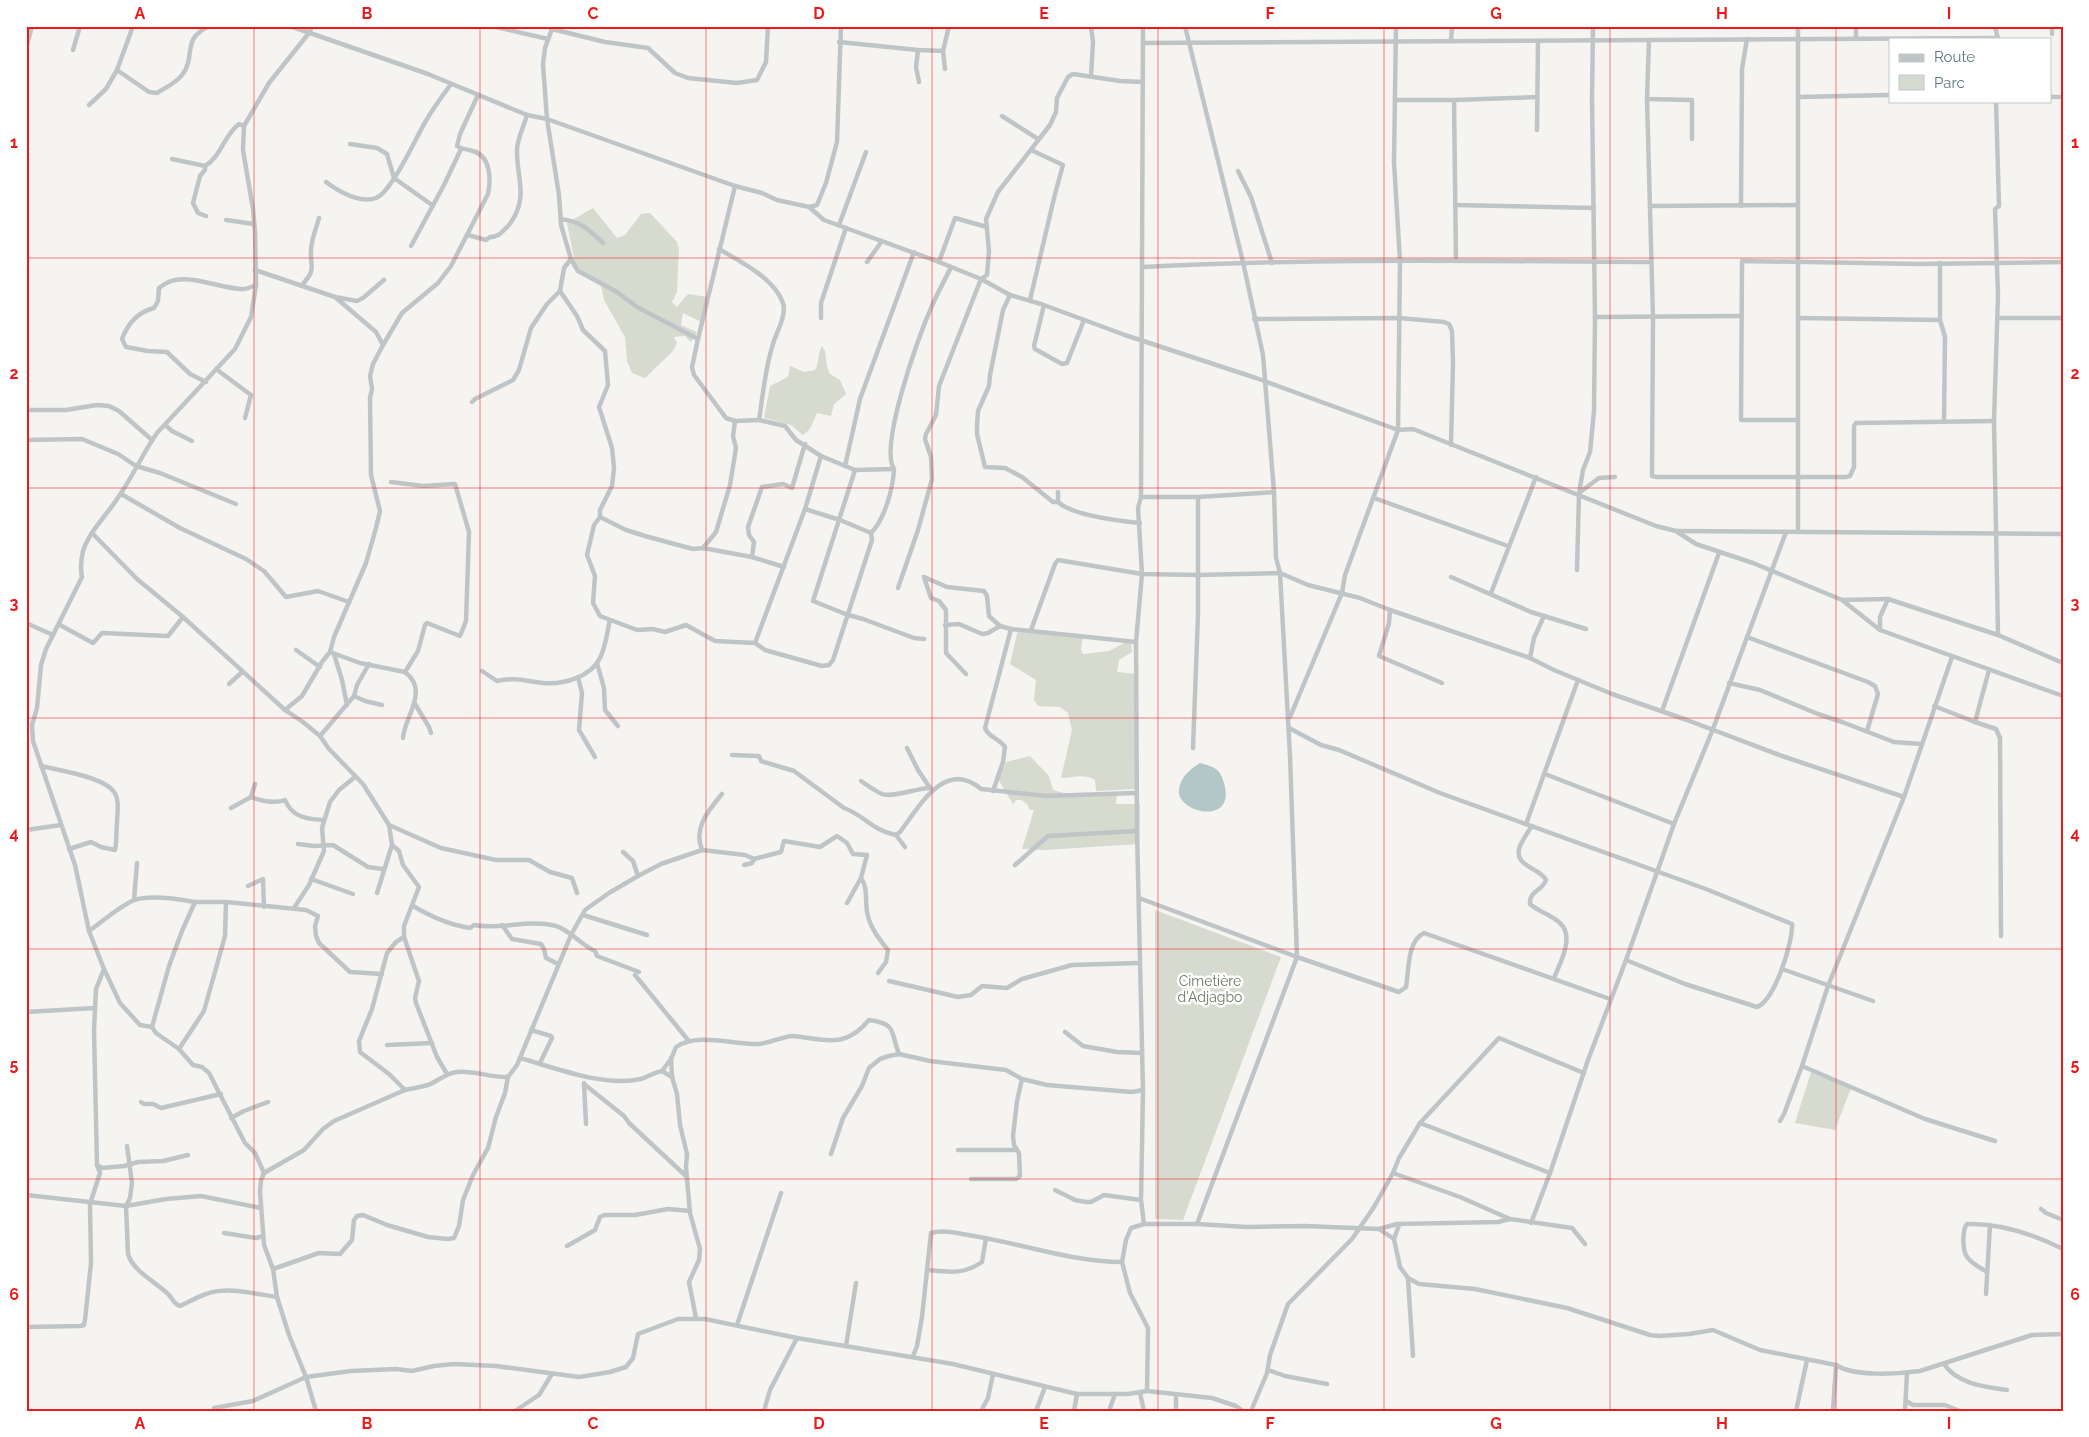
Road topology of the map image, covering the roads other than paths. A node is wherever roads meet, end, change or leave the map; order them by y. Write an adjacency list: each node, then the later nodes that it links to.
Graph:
1 (32, 26): 38 (street)
2 (80, 26): 39 (street)
3 (133, 26): 43 (street)
4 (210, 26): 43 (street)
5 (290, 26): 22 (street)
6 (312, 26): 22 (street)
7 (492, 26): 25 (street)
8 (768, 26): 21 (street)
9 (841, 26): 35 (street)
10 (949, 26): 41 (street)
11 (1091, 26): 44 (street)
12 (1143, 26): 37 (street)
13 (1185, 26): 36 (street)
14 (1396, 26): 33 (street)
15 (1452, 26): 34 (street)
16 (1593, 26): 31 (street)
17 (1798, 26): 27 (street)
18 (1856, 26): 28 (street)
19 (1995, 26): 24 (street)
20 (2052, 26): 23 (street)
21 (552, 28): 25 (street)
22 (309, 33): 47 (street); 60 (street)
23 (2052, 34)
24 (1998, 38)
25 (548, 39): 59 (street)
26 (1747, 39): 27 (street); 32 (street); 78 (street)
27 (1798, 39): 28 (street); 51 (street)
28 (1856, 39): 29 (street)
29 (1889, 39)
30 (1538, 40): 31 (street); 34 (street); 50 (street)
31 (1593, 40): 32 (street); 80 (street)
32 (1649, 40): 54 (street)
33 (1396, 41): 34 (street); 36 (street); 52 (street)
34 (1451, 41)
35 (839, 42): 40 (street); 79 (street)
36 (1189, 42): 37 (street); 99 (street)
37 (1143, 43): 46 (street)
38 (27, 45)
39 (73, 50)
40 (918, 50): 41 (street); 45 (street)
41 (943, 51): 42 (street)
42 (945, 69)
43 (118, 70): 56 (street)
44 (1091, 76): 46 (street); 63 (street)
45 (919, 82)
46 (1143, 82): 109 (street)
47 (451, 84): 48 (street); 71 (street)
48 (478, 95): 57 (street); 65 (street)
49 (1889, 95): 51 (street)
50 (1537, 97): 53 (street); 61 (street)
51 (1798, 97): 76 (street)
52 (1395, 100): 53 (street); 100 (street)
53 (1454, 100): 75 (street)
54 (1647, 100): 62 (street); 77 (street)
55 (1996, 102): 104 (street)
56 (90, 104)
57 (528, 115): 59 (street); 89 (street)
58 (1002, 116): 63 (street)
59 (547, 119): 73 (street); 83 (street)
60 (244, 126): 69 (street); 85 (street)
61 (1537, 130)
62 (1692, 138)
63 (1038, 139): 66 (street)
64 (350, 144): 71 (street)
65 (461, 149): 74 (street); 89 (street)
66 (1031, 150): 87 (street); 118 (street)
67 (866, 152): 86 (street)
68 (172, 159): 69 (street)
69 (205, 166): 81 (street)
70 (1238, 172): 106 (street)
71 (394, 178): 72 (street); 74 (street)
72 (326, 182)
73 (735, 186): 79 (street); 93 (street)
74 (432, 205): 92 (street)
75 (1455, 205): 80 (street); 96 (street)
76 (1798, 205): 78 (street); 103 (street)
77 (1650, 206): 78 (street); 102 (street)
78 (1741, 206)
79 (809, 207): 86 (street)
80 (1594, 208): 101 (street)
81 (206, 216)
82 (319, 218): 113 (street)
83 (561, 219): 91 (street); 95 (street)
84 (226, 220): 85 (street)
85 (254, 224): 110 (street)
86 (839, 225): 88 (street)
87 (987, 227): 98 (street); 112 (street)
88 (846, 228): 90 (street); 123 (street)
89 (468, 235): 133 (street)
90 (882, 241): 94 (street); 97 (street)
91 (603, 243)
92 (411, 246)
93 (719, 249): 131 (street); 140 (street)
94 (914, 252): 98 (street); 154 (street)
95 (571, 259): 115 (street); 131 (street)
96 (1456, 260): 100 (street); 101 (street)
97 (867, 262)
98 (939, 262): 108 (street)
99 (1243, 262): 106 (street); 109 (street); 128 (street)
100 (1400, 262): 106 (street); 124 (street)
101 (1594, 262): 102 (street); 121 (street)
102 (1651, 262): 122 (street)
103 (1798, 262): 107 (street); 120 (street); 125 (street)
104 (1997, 262): 105 (street); 107 (street); 126 (street)
105 (2063, 262)
106 (1272, 263)
107 (1940, 263): 130 (street)
108 (951, 267): 112 (street); 155 (street)
109 (1143, 267): 132 (street)
110 (255, 270): 113 (street); 114 (street)
111 (384, 280): 117 (street)
112 (981, 280): 116 (street); 192 (street)
113 (302, 284): 117 (street)
114 (256, 285): 134 (street); 136 (street)
115 (560, 292): 137 (street); 171 (street)
116 (1010, 295): 118 (street); 168 (street)
117 (336, 297): 133 (street)
118 (1030, 300): 119 (street)
119 (1044, 305): 129 (street); 129 (street)
120 (1742, 316): 122 (street); 141 (street)
121 (1595, 317): 122 (street); 164 (street)
122 (1653, 317): 157 (street)
123 (821, 318)
124 (1399, 318): 128 (street); 146 (street); 151 (street)
125 (1798, 318): 130 (street); 141 (street)
126 (1998, 318): 127 (street); 144 (street)
127 (2063, 318)
128 (1254, 319): 135 (street)
129 (1084, 320): 132 (street)
130 (1940, 320): 143 (street)
131 (698, 339): 142 (street)
132 (1143, 340): 135 (street); 165 (street)
133 (383, 345): 197 (street)
134 (216, 369): 136 (street); 139 (street)
135 (1265, 381): 146 (street); 162 (street)
136 (206, 382): 145 (street)
137 (472, 402)
138 (26, 410): 148 (street)
139 (245, 418)
140 (759, 420): 142 (street); 150 (street)
141 (1798, 420): 157 (street)
142 (735, 421): 182 (street)
143 (1944, 421): 144 (street); 157 (street)
144 (1994, 421): 179 (street)
145 (165, 425): 148 (street); 149 (street)
146 (1398, 430): 151 (street); 167 (street)
147 (26, 440): 153 (street)
148 (152, 440): 153 (street)
149 (192, 441)
150 (805, 444): 152 (street); 184 (street)
151 (1451, 446): 158 (street)
152 (820, 456): 154 (street); 170 (street)
153 (136, 466): 163 (street); 169 (street)
154 (845, 466): 156 (street)
155 (894, 469): 156 (street); 178 (street)
156 (855, 470): 172 (street)
157 (1798, 476): 176 (street)
158 (1536, 477): 164 (street); 181 (street)
159 (1615, 477): 164 (street)
160 (391, 482): 228 (street)
161 (1058, 492): 168 (street)
162 (1274, 492): 166 (street); 189 (street)
163 (121, 494): 177 (street); 197 (street)
164 (1579, 494): 174 (street); 186 (street)
165 (1140, 497): 166 (street); 173 (street)
166 (1198, 497): 190 (street)
167 (1374, 498): 181 (street); 193 (street)
168 (1058, 502): 173 (street)
169 (236, 504)
170 (805, 509): 172 (street); 185 (street)
171 (600, 517): 182 (street); 202 (street)
172 (840, 520): 178 (street); 199 (street)
173 (1140, 523): 188 (street)
174 (1676, 531): 175 (street); 183 (street)
175 (1786, 532): 176 (street); 187 (street)
176 (1798, 532): 179 (street)
177 (92, 533): 201 (street); 204 (street)
178 (871, 533): 199 (street)
179 (1998, 533): 180 (street); 212 (street)
180 (2063, 534)
181 (1508, 546): 194 (street)
182 (703, 548): 184 (street)
183 (1719, 553): 187 (street); 242 (street)
184 (752, 557): 185 (street)
185 (784, 567): 216 (street)
186 (1577, 570)
187 (1771, 571): 196 (street); 213 (street)
188 (1142, 574): 190 (street); 208 (street); 215 (street)
189 (1280, 574): 190 (street); 193 (street); 243 (street)
190 (1198, 575): 256 (street)
191 (1451, 577): 194 (street)
192 (898, 588)
193 (1342, 593): 198 (street); 243 (street)
194 (1491, 593): 200 (street)
195 (1888, 599): 196 (street); 210 (street); 212 (street)
196 (1842, 600): 210 (street)
197 (349, 602): 218 (street)
198 (1390, 610): 220 (street); 232 (street)
199 (848, 615): 214 (street); 216 (street)
200 (1544, 616): 209 (street); 220 (street)
201 (183, 618): 204 (street); 227 (street)
202 (610, 620): 216 (street); 222 (street)
203 (26, 623): 211 (street)
204 (60, 625): 211 (street)
205 (945, 625): 206 (street); 206 (street); 229 (street)
206 (1000, 626): 207 (street)
207 (1011, 629): 208 (street); 265 (street)
208 (1031, 630): 215 (street)
209 (1586, 630)
210 (1880, 630): 219 (street)
211 (53, 635): 253 (street)
212 (1998, 635): 221 (street)
213 (1747, 636): 233 (street); 248 (street)
214 (924, 640)
215 (1136, 642): 266 (street)
216 (755, 643)
217 (296, 650): 224 (street)
218 (332, 653): 223 (street); 224 (street); 238 (street)
219 (1952, 657): 225 (street); 240 (street)
220 (1530, 658): 231 (street)
221 (2063, 662)
222 (597, 663): 230 (street); 245 (street)
223 (369, 664): 228 (street); 235 (street)
224 (320, 667): 241 (street)
225 (1989, 670): 236 (street); 244 (street)
226 (482, 671): 230 (street)
227 (242, 672): 234 (street); 241 (street)
228 (404, 672): 237 (street)
229 (966, 674)
230 (578, 677): 258 (street)
231 (1578, 680): 242 (street); 260 (street)
232 (1442, 683)
233 (1729, 683): 247 (street); 248 (street)
234 (229, 684)
235 (354, 696): 238 (street); 239 (street)
236 (2063, 696)
237 (415, 704): 249 (street); 251 (street)
238 (346, 705): 250 (street)
239 (382, 705)
240 (1934, 706): 244 (street); 254 (street)
241 (285, 710): 250 (street)
242 (1662, 711): 247 (street)
243 (1288, 721): 246 (street)
244 (1976, 722): 313 (street)
245 (618, 726)
246 (1288, 728): 272 (street); 315 (street)
247 (1712, 729): 269 (street); 273 (street)
248 (1867, 731): 254 (street)
249 (431, 733)
250 (320, 736): 261 (street)
251 (403, 738)
252 (26, 741): 253 (street)
253 (34, 741): 259 (street)
254 (1921, 744): 269 (street)
255 (906, 748): 264 (street)
256 (1193, 748)
257 (732, 755): 279 (street)
258 (595, 757)
259 (41, 766): 274 (street); 284 (street)
260 (1545, 774): 272 (street); 273 (street)
261 (354, 777): 271 (street); 275 (street)
262 (861, 781): 264 (street)
263 (255, 784): 268 (street)
264 (931, 789): 265 (street); 279 (street)
265 (993, 791): 266 (street)
266 (1136, 793): 278 (street)
267 (722, 794): 285 (street)
268 (251, 797): 270 (street); 271 (street)
269 (1904, 797): 325 (street)
270 (231, 808)
271 (323, 820): 281 (street)
272 (1526, 824): 276 (street)
273 (1674, 824): 292 (street)
274 (61, 825): 277 (street); 284 (street)
275 (390, 825): 282 (street); 297 (street)
276 (1532, 826): 292 (street); 323 (street)
277 (26, 830)
278 (1137, 831): 290 (street); 300 (street)
279 (896, 835): 283 (street)
280 (298, 844): 281 (street)
281 (324, 844): 291 (street); 295 (street)
282 (392, 846): 291 (street); 305 (street)
283 (904, 847)
284 (69, 850): 310 (street)
285 (702, 850): 287 (street); 293 (street)
286 (623, 852): 293 (street)
287 (754, 858): 289 (street); 294 (street)
288 (137, 863): 301 (street)
289 (744, 865)
290 (1015, 865)
291 (384, 869): 298 (street)
292 (1658, 871): 316 (street); 320 (street)
293 (638, 876): 308 (street)
294 (861, 878): 304 (street); 321 (street)
295 (311, 879): 299 (street); 307 (street)
296 (248, 886): 306 (street)
297 (577, 892)
298 (377, 893)
299 (353, 894)
300 (1139, 898): 315 (street); 317 (street)
301 (134, 900): 302 (street); 310 (street)
302 (195, 902): 303 (street); 330 (street)
303 (226, 902): 306 (street); 336 (street)
304 (847, 904)
305 (412, 906): 309 (street); 314 (street)
306 (264, 907): 307 (street)
307 (294, 909): 322 (street)
308 (583, 915): 311 (street); 312 (street)
309 (502, 925): 312 (street); 318 (street)
310 (89, 931): 319 (street)
311 (647, 934)
312 (571, 935): 318 (street); 333 (street)
313 (2001, 936)
314 (404, 937): 322 (street); 334 (street)
315 (1297, 957): 323 (street); 386 (street)
316 (1626, 960): 320 (street); 326 (street)
317 (1139, 963): 324 (street); 337 (street)
318 (558, 964): 331 (street)
319 (104, 969): 328 (street); 330 (street)
320 (1782, 969): 325 (street)
321 (878, 972)
322 (382, 974): 351 (street)
323 (1554, 978): 326 (street)
324 (889, 981)
325 (1828, 986): 327 (street); 342 (street)
326 (1610, 999): 344 (street)
327 (1873, 1001)
328 (95, 1008): 329 (street); 367 (street)
329 (26, 1012)
330 (152, 1028): 336 (street)
331 (531, 1030): 339 (street); 341 (street)
332 (1065, 1032): 337 (street)
333 (688, 1040): 338 (street); 340 (street)
334 (432, 1043): 335 (street); 345 (street)
335 (388, 1046)
336 (179, 1049): 353 (street)
337 (1142, 1053): 352 (street)
338 (899, 1054): 349 (street); 364 (street)
339 (520, 1058): 341 (street); 346 (street)
340 (671, 1058): 343 (street); 348 (street)
341 (540, 1063): 347 (street)
342 (1802, 1066): 357 (street); 360 (street)
343 (662, 1071): 347 (street); 348 (street)
344 (1584, 1073): 358 (street); 370 (street)
345 (447, 1074): 346 (street); 351 (street)
346 (508, 1077): 399 (street)
347 (582, 1077): 350 (street)
348 (672, 1077): 371 (street)
349 (1022, 1079): 352 (street); 363 (street)
350 (584, 1084): 359 (street); 371 (street)
351 (405, 1090): 368 (street)
352 (1143, 1090): 376 (street)
353 (221, 1094): 354 (street); 356 (street)
354 (142, 1102)
355 (268, 1102): 356 (street)
356 (231, 1118): 368 (street)
357 (1780, 1121)
358 (1420, 1123): 369 (street); 370 (street)
359 (586, 1124)
360 (1994, 1141)
361 (127, 1146): 366 (street)
362 (958, 1150): 363 (street)
363 (1016, 1150): 372 (street)
364 (831, 1154)
365 (188, 1155): 366 (street)
366 (131, 1164): 367 (street); 378 (street)
367 (97, 1165): 377 (street)
368 (264, 1172): 379 (street)
369 (1393, 1173): 382 (street); 389 (street)
370 (1550, 1173): 384 (street)
371 (686, 1176): 381 (street)
372 (971, 1179)
373 (1054, 1190): 376 (street)
374 (781, 1193): 407 (street)
375 (26, 1196): 377 (street)
376 (1141, 1200): 385 (street)
377 (90, 1204): 378 (street); 408 (street)
378 (126, 1206): 379 (street); 405 (street)
379 (261, 1208): 392 (street)
380 (2042, 1208): 383 (street)
381 (690, 1211): 396 (street); 406 (street)
382 (1510, 1219): 384 (street); 387 (street)
383 (2063, 1220)
384 (1531, 1223): 395 (street)
385 (1144, 1224): 386 (street); 398 (street)
386 (1197, 1224): 389 (street)
387 (1399, 1225): 390 (street); 394 (street)
388 (1990, 1225): 397 (street); 401 (street); 401 (street)
389 (1360, 1227): 390 (street); 417 (street)
390 (1379, 1229): 394 (street)
391 (224, 1233): 392 (street)
392 (263, 1236): 399 (street)
393 (986, 1238): 398 (street); 400 (street); 400 (street)
394 (1394, 1239): 402 (street)
395 (1585, 1244)
396 (566, 1246)
397 (2063, 1249)
398 (1122, 1262): 425 (street)
399 (273, 1269): 405 (street)
400 (927, 1270): 412 (street)
401 (1987, 1272): 404 (street)
402 (1408, 1278): 413 (street); 414 (street)
403 (856, 1283): 411 (street)
404 (1986, 1294)
405 (277, 1298): 421 (street)
406 (696, 1318): 407 (street); 419 (street)
407 (737, 1325): 410 (street)
408 (26, 1327)
409 (2063, 1334): 415 (street)
410 (797, 1338): 411 (street); 434 (street)
411 (846, 1346): 412 (street)
412 (913, 1356): 420 (street)
413 (1414, 1356)
414 (1807, 1360): 416 (street); 443 (street)
415 (1944, 1364): 418 (street); 424 (street)
416 (1836, 1365): 418 (street); 444 (street)
417 (1268, 1370): 422 (street); 442 (street)
418 (1907, 1373): 430 (street)
419 (552, 1374): 421 (street); 433 (street)
420 (993, 1374): 423 (street); 435 (street)
421 (306, 1377): 431 (street); 432 (street)
422 (1327, 1384)
423 (1045, 1387): 427 (street); 436 (street)
424 (2007, 1390)
425 (1147, 1391): 426 (street); 429 (street)
426 (1140, 1393): 428 (street); 439 (street)
427 (1077, 1394): 428 (street); 437 (street)
428 (1115, 1394): 438 (street)
429 (1176, 1395): 440 (street); 441 (street)
430 (1906, 1401): 445 (street); 446 (street)
431 (214, 1408)
432 (316, 1411)
433 (515, 1411)
434 (764, 1411)
435 (981, 1411)
436 (1036, 1411)
437 (1074, 1411)
438 (1109, 1411)
439 (1144, 1411)
440 (1176, 1411)
441 (1243, 1411)
442 (1251, 1411)
443 (1796, 1411)
444 (1832, 1411)
445 (1905, 1411)
446 (1960, 1411)

